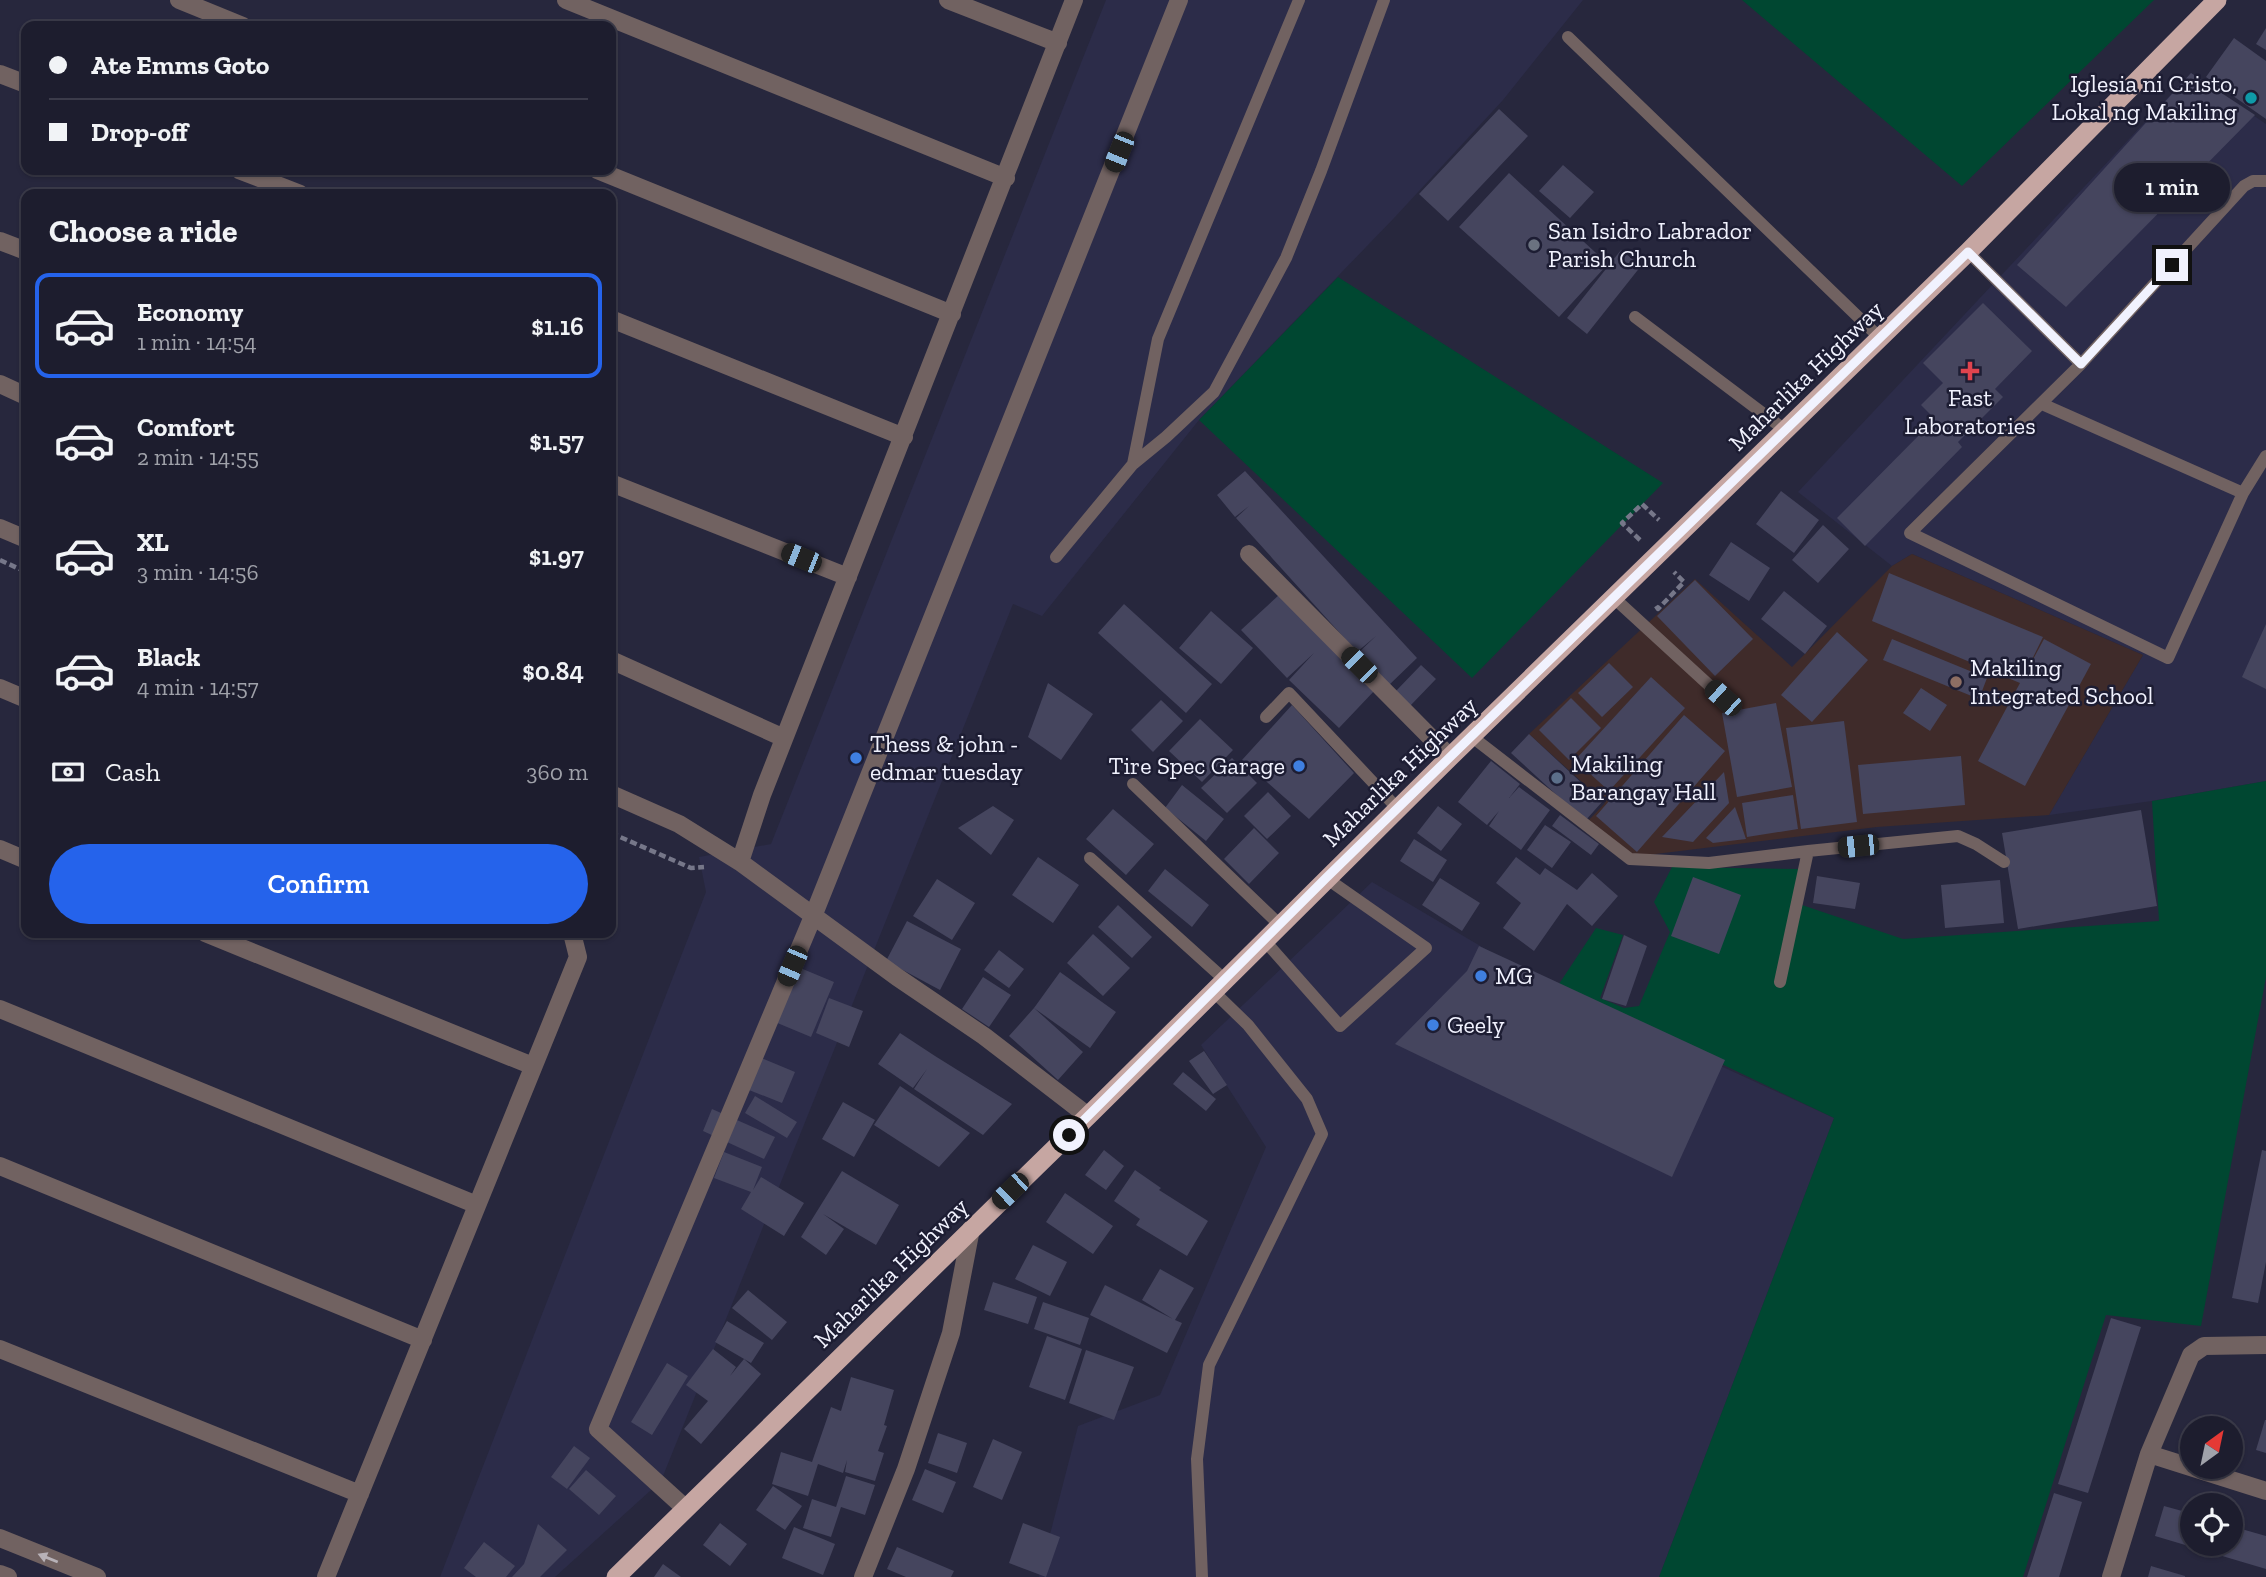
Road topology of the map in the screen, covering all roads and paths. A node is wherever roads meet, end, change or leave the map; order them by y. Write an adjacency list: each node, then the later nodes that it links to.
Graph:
1 (179, 0): 9 (street)
2 (566, 0): 16 (street)
3 (948, 0): 11 (street)
4 (1074, 0): 11 (street)
5 (1180, 0): 67 (street)
6 (1299, 0): 33 (lane)
7 (1384, 0): 33 (lane)
8 (2217, 0): 21 (highway, Maharlika Highway)
9 (231, 21)
10 (1568, 37): 25 (lane)
11 (1058, 43): 16 (street)
12 (0, 74): 13 (street)
13 (21, 83)
14 (252, 175): 18 (street)
15 (609, 175): 22 (street)
16 (1006, 178): 22 (street)
17 (2266, 181): 26 (lane)
18 (287, 189)
19 (0, 241): 20 (street)
20 (21, 249)
21 (1968, 252): 25 (highway, Maharlika Highway); 26 (lane)
22 (952, 314): 31 (street)
23 (1635, 317): 30 (lane)
24 (616, 321): 31 (street)
25 (1880, 338): 30 (highway, Maharlika Highway)
26 (2081, 364): 29 (lane)
27 (0, 384): 28 (street)
28 (21, 394)
29 (2042, 404): 35 (lane); 35 (lane)
30 (1785, 430): 46 (highway, Maharlika Highway)
31 (904, 437): 44 (street)
32 (2266, 456): 35 (lane)
33 (1133, 464): 41 (lane)
34 (616, 485): 44 (street)
35 (2243, 493)
36 (1642, 503): 37 (path)
37 (1622, 523)
38 (0, 528): 39 (street)
39 (21, 537)
40 (1249, 554): 55 (street)
41 (1056, 558)
42 (0, 561): 43 (path)
43 (21, 570)
44 (848, 577): 54 (street)
45 (1684, 582): 47 (path)
46 (1614, 597): 51 (lane); 53 (highway, Maharlika Highway)
47 (1658, 609)
48 (616, 662): 54 (street)
49 (0, 688): 50 (street)
50 (21, 697)
51 (1723, 698)
52 (1266, 717): 58 (lane)
53 (1471, 736): 55 (highway, Maharlika Highway); 61 (lane)
54 (784, 738): 64 (street)
55 (1450, 757): 58 (highway, Maharlika Highway)
56 (1133, 784): 68 (lane)
57 (616, 796): 64 (street)
58 (1398, 809): 66 (highway, Maharlika Highway)
59 (616, 834): 64 (path)
60 (0, 849): 62 (street)
61 (1808, 851): 65 (lane); 72 (lane)
62 (21, 858)
63 (1090, 858): 73 (lane)
64 (740, 862): 67 (street)
65 (2004, 862)
66 (1326, 878): 68 (highway, Maharlika Highway); 71 (lane)
67 (814, 914): 76 (street); 86 (street)
68 (1280, 925): 71 (highway, Maharlika Highway)
69 (217, 938): 75 (street)
70 (573, 938): 75 (street)
71 (1264, 940): 73 (highway, Maharlika Highway)
72 (1780, 982)
73 (1219, 985): 76 (highway, Maharlika Highway); 94 (lane)
74 (0, 1009): 78 (street)
75 (533, 1066): 78 (street)
76 (1088, 1116): 79 (highway, Maharlika Highway)
77 (0, 1166): 80 (street)
78 (477, 1205): 80 (street)
79 (971, 1228): 86 (highway, Maharlika Highway); 93 (street)
80 (422, 1340): 85 (street)
81 (2266, 1345): 83 (street)
82 (0, 1349): 85 (street)
83 (2149, 1454): 84 (street); 95 (street)
84 (2266, 1491)
85 (360, 1494): 91 (street)
86 (685, 1508): 92 (highway, Maharlika Highway)
87 (0, 1538): 90 (street, one-way to 87)
88 (0, 1574): 89 (street)
89 (8, 1577)
90 (97, 1577)
91 (326, 1577)
92 (616, 1577)
93 (863, 1577)
94 (1202, 1577)
95 (2111, 1577)

